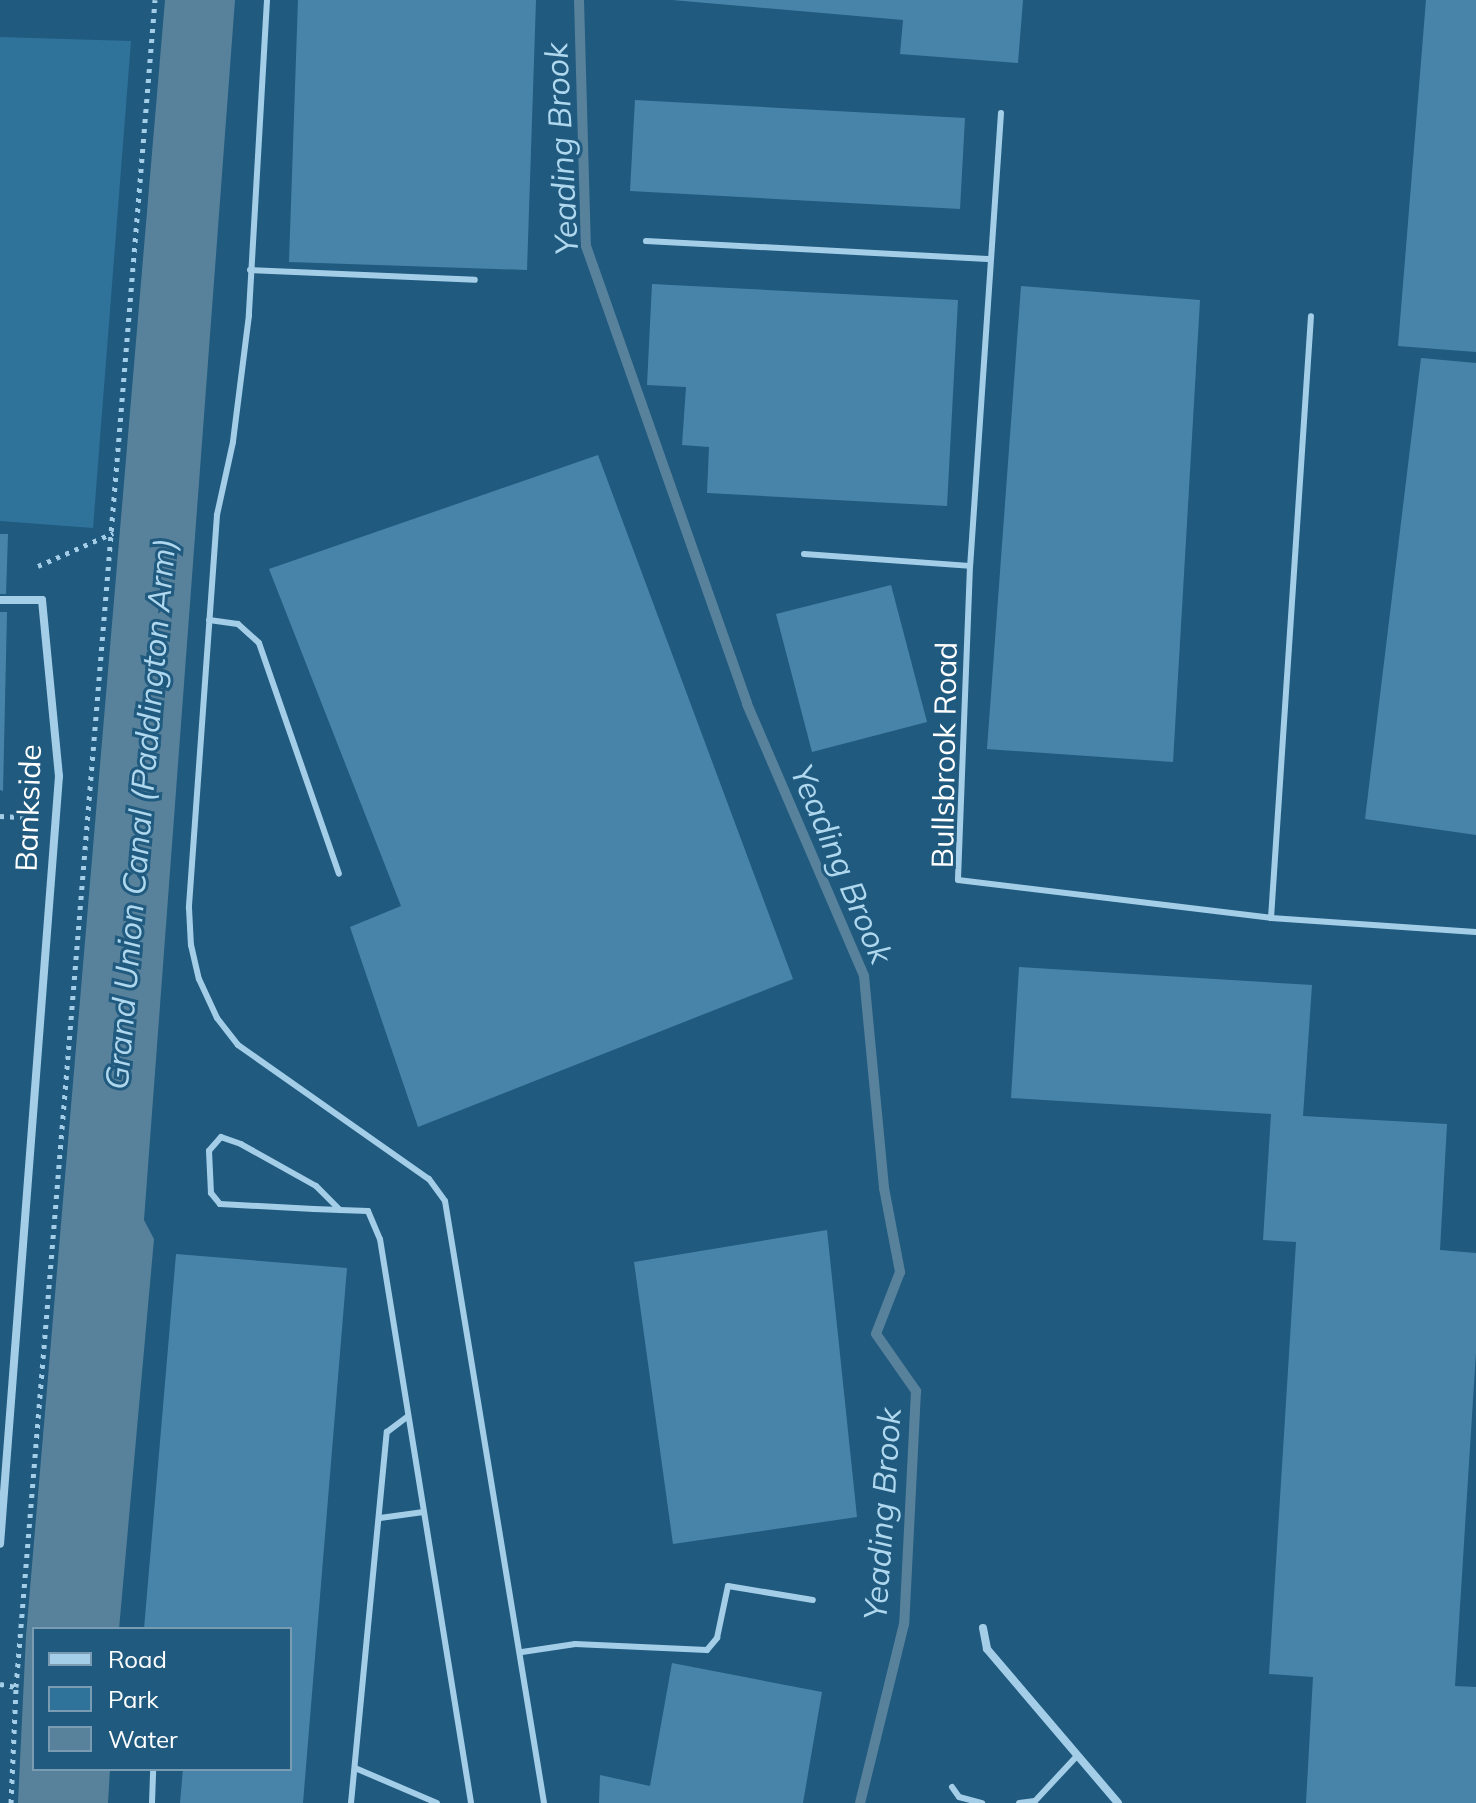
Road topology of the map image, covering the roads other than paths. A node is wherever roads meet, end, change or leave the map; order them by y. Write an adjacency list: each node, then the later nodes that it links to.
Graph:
1 (267, 0): 5 (lane)
2 (1001, 113): 4 (lane, Bullsbrook Road)
3 (646, 241): 4 (lane)
4 (988, 259): 9 (lane, Bullsbrook Road)
5 (250, 270): 6 (lane); 11 (lane)
6 (475, 280)
7 (1311, 316): 13 (lane)
8 (804, 554): 9 (lane)
9 (970, 566): 13 (lane, Bullsbrook Road)
10 (0, 600): 19 (street, Bankside)
11 (209, 620): 12 (lane); 22 (lane)
12 (339, 874)
13 (1271, 918): 14 (lane, Bullsbrook Road)
14 (1476, 932)
15 (340, 1210): 15 (lane); 16 (lane)
16 (408, 1416): 17 (lane); 18 (lane)
17 (424, 1512): 18 (lane); 30 (lane)
18 (380, 1518): 24 (lane)
19 (0, 1544)
20 (813, 1600): 22 (lane)
21 (983, 1628): 23 (street)
22 (522, 1652): 31 (lane)
23 (1077, 1756): 33 (lane); 34 (street)
24 (355, 1768): 28 (lane); 29 (lane)
25 (153, 1771): 27 (lane)
26 (952, 1787): 32 (lane)
27 (152, 1803)
28 (351, 1803)
29 (437, 1803)
30 (471, 1803)
31 (544, 1803)
32 (982, 1803)
33 (1019, 1803)
34 (1118, 1803)

